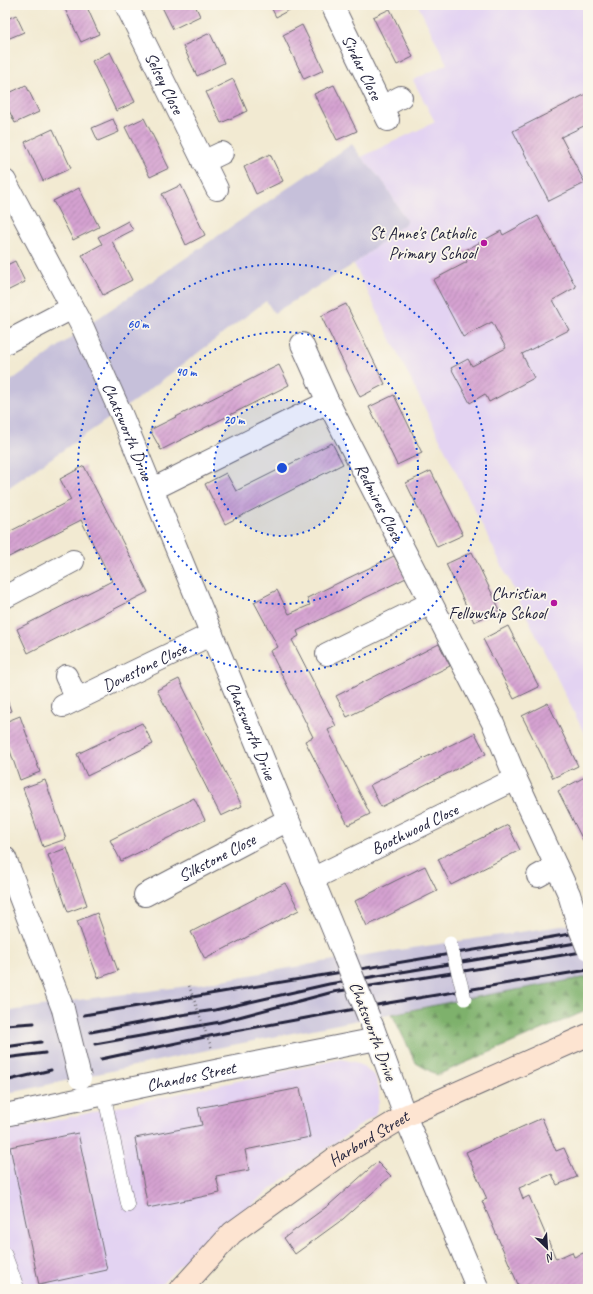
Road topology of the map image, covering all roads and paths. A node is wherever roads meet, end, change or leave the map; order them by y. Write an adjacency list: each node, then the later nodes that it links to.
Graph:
1 (126, 5): 5 (street, Selsey Close)
2 (332, 5): 3 (street, Sirdar Close)
3 (401, 98)
4 (5, 181): 6 (street, Chatsworth Drive)
5 (217, 189)
6 (72, 308): 7 (street); 10 (street, Chatsworth Drive)
7 (5, 343)
8 (302, 344): 9 (street, Redmires Close)
9 (328, 402): 10 (street); 13 (street, Redmires Close)
10 (153, 490): 14 (street, Chatsworth Drive)
11 (73, 561): 12 (street)
12 (5, 597)
13 (431, 603): 15 (street); 17 (street, Redmires Close)
14 (212, 634): 16 (street, Dovestone Close); 18 (street, Chatsworth Drive)
15 (327, 654)
16 (66, 676)
17 (516, 779): 20 (street, Boothwood Close); 23 (street, bridge)
18 (288, 820): 20 (street, Chatsworth Drive); 21 (street, Silkstone Close)
19 (5, 858): 29 (street, bridge)
20 (312, 879): 27 (street, Chatsworth Drive, bridge)
21 (145, 894)
22 (450, 943): 25 (lane, bridge)
23 (588, 949)
24 (189, 986): 28 (path, bridge)
25 (465, 999)
26 (588, 1035): 31 (street, Harbord Street)
27 (377, 1039): 29 (street, Chandos Street); 31 (street, Chatsworth Drive)
28 (212, 1049)
29 (94, 1097): 30 (street, Chandos Street); 32 (lane)
30 (5, 1115)
31 (405, 1116): 35 (street, Harbord Street); 36 (street, Chatsworth Drive)
32 (128, 1206)
33 (5, 1254): 34 (lane)
34 (18, 1289)
35 (181, 1289)
36 (478, 1289)

